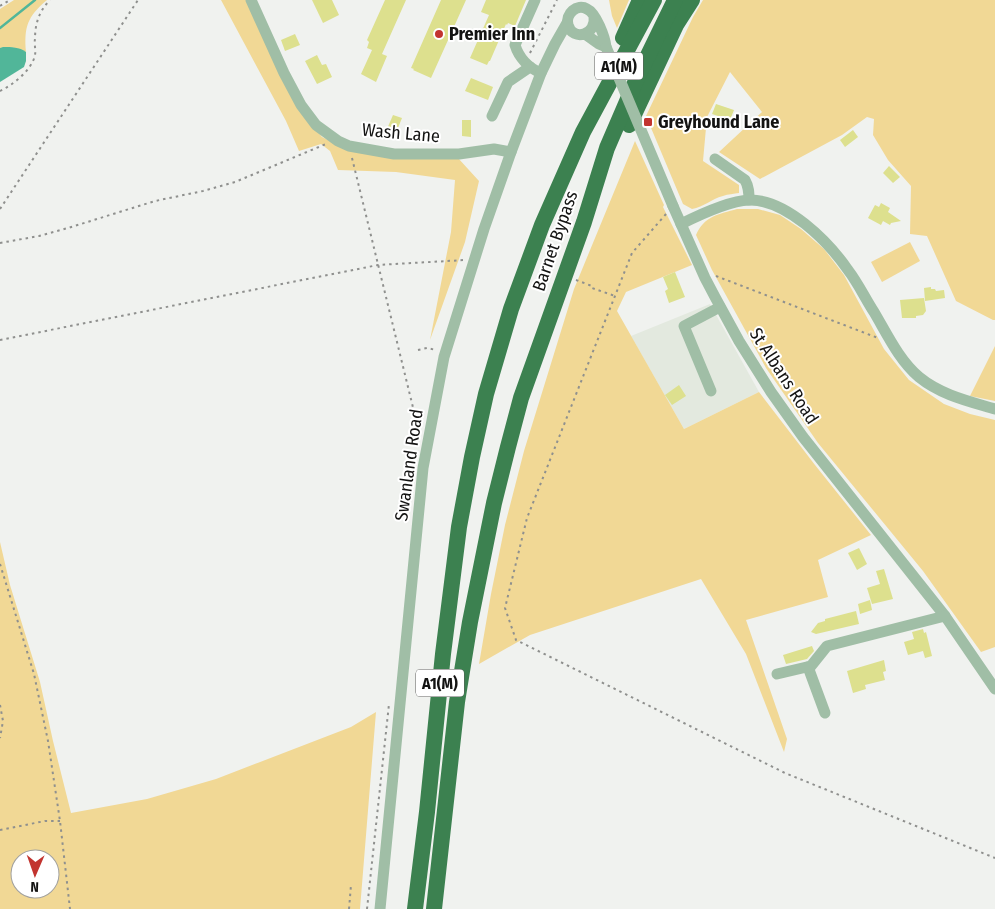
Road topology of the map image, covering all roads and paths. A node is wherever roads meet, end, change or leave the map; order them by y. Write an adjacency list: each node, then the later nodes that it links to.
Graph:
1 (10, 0): 12 (path)
2 (50, 0): 19 (path)
3 (138, 0): 27 (path)
4 (251, 0): 22 (street, Wash Lane)
5 (535, 0): 17 (street)
6 (557, 0): 17 (path)
7 (640, 0): 21 (highway, A1(M))
8 (654, 0): 21 (highway, Barnet Bypass / A1(M))
9 (675, 0): 28 (highway, Barnet Bypass / A1(M))
10 (692, 0): 28 (highway, A1(M))
11 (572, 5): 13 (street); 14 (street)
12 (0, 6)
13 (593, 9): 15 (street); 16 (street, St Albans Road)
14 (570, 27): 15 (street); 18 (street, Swanland Road)
15 (584, 34): 16 (street)
16 (606, 47): 26 (street, St Albans Road, bridge)
17 (528, 64): 18 (street); 20 (street)
18 (541, 74): 23 (street, Swanland Road)
19 (0, 91)
20 (492, 116)
21 (583, 132): 59 (highway, Barnet Bypass / A1(M))
22 (344, 143): 23 (street, Wash Lane); 30 (path); 32 (path)
23 (511, 152): 40 (street, Swanland Road)
24 (715, 159): 25 (street)
25 (749, 200): 29 (street); 37 (street)
26 (673, 206): 29 (street, St Albans Road); 35 (path)
27 (0, 209)
28 (584, 222): 60 (highway, Barnet Bypass / A1(M))
29 (681, 224): 33 (street, St Albans Road)
30 (0, 242)
31 (465, 260): 32 (path)
32 (378, 266): 38 (path); 43 (path)
33 (705, 278): 36 (street, St Albans Road); 37 (path)
34 (578, 281): 35 (path)
35 (615, 296): 54 (path)
36 (720, 307): 41 (street); 45 (street, St Albans Road)
37 (889, 339): 42 (street)
38 (0, 340)
39 (418, 350): 40 (path)
40 (446, 351): 58 (street, Swanland Road)
41 (711, 391)
42 (995, 409)
43 (420, 436)
44 (0, 564): 52 (path)
45 (945, 616): 46 (street); 48 (street, St Albans Road)
46 (808, 667): 47 (street); 50 (street)
47 (777, 674)
48 (995, 689)
49 (0, 705): 51 (path)
50 (825, 713)
51 (0, 738)
52 (60, 821): 53 (path); 56 (path)
53 (0, 830)
54 (995, 858)
55 (351, 885): 57 (path)
56 (70, 909)
57 (349, 909)
58 (380, 909)
59 (415, 909)
60 (434, 909)

